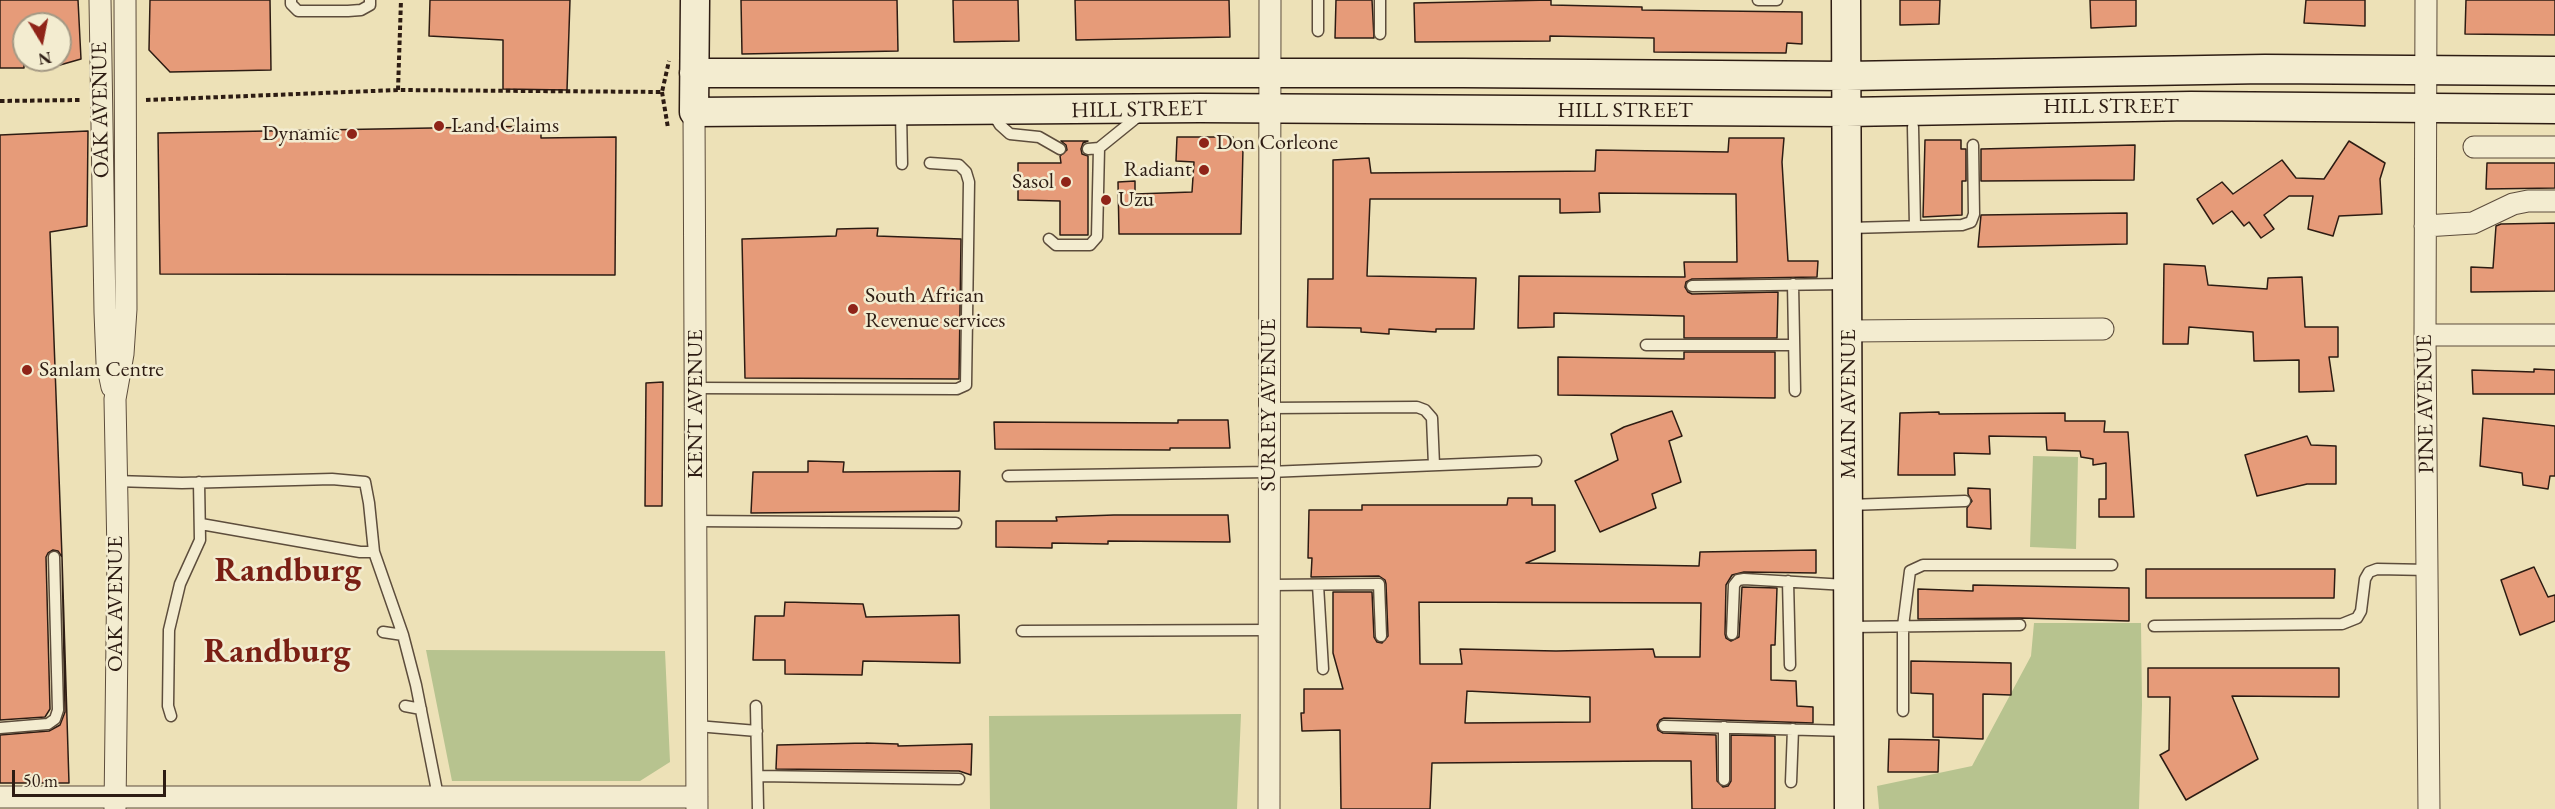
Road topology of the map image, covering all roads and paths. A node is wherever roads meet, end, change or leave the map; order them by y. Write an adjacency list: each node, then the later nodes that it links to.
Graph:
1 (100, 0): 24 (street, OAK AVENUE)
2 (125, 0): 25 (street, OAK AVENUE)
3 (291, 0): 4 (lane)
4 (370, 0)
5 (401, 0): 22 (path)
6 (695, 0): 19 (main road, KENT AVENUE)
7 (1269, 0): 20 (street, SURREY AVENUE)
8 (1318, 0): 14 (lane)
9 (1380, 0): 15 (lane)
10 (1758, 0): 11 (lane)
11 (1777, 0)
12 (1845, 0): 21 (main road, MAIN AVENUE)
13 (2426, 0): 18 (street, PINE AVENUE)
14 (1318, 31)
15 (1380, 34)
16 (671, 52): 23 (path)
17 (2555, 70): 18 (main road, HILL STREET)
18 (2424, 71): 21 (main road, HILL STREET); 27 (street, PINE AVENUE)
19 (694, 73): 20 (main road, HILL STREET); 33 (main road, KENT AVENUE)
20 (1269, 73): 21 (main road, HILL STREET); 28 (street, SURREY AVENUE)
21 (1846, 76): 34 (main road, MAIN AVENUE)
22 (398, 90): 23 (path); 25 (path)
23 (662, 92): 36 (path)
24 (100, 100): 26 (path); 59 (street, OAK AVENUE)
25 (125, 100): 59 (street, OAK AVENUE)
26 (0, 101)
27 (2424, 108): 29 (main road, HILL STREET); 34 (main road, HILL STREET); 45 (street, PINE AVENUE)
28 (1269, 109): 30 (main road, HILL STREET); 34 (main road, HILL STREET); 60 (street, SURREY AVENUE)
29 (2555, 109)
30 (1146, 110): 32 (main road, HILL STREET); 47 (lane)
31 (901, 111): 32 (main road, HILL STREET); 33 (main road, HILL STREET); 42 (lane)
32 (991, 111): 40 (lane)
33 (694, 112): 57 (street, KENT AVENUE)
34 (1846, 112): 46 (main road, MAIN AVENUE)
35 (1913, 127): 44 (lane)
36 (668, 128)
37 (1973, 144): 44 (lane)
38 (2474, 147): 39 (street)
39 (2555, 147)
40 (1060, 149)
41 (930, 163): 57 (lane)
42 (902, 164)
43 (2555, 201): 45 (street)
44 (1915, 226): 46 (lane)
45 (2425, 226): 54 (street, PINE AVENUE)
46 (1846, 228): 49 (main road, MAIN AVENUE)
47 (1048, 238)
48 (1793, 284): 49 (lane); 50 (lane); 56 (lane)
49 (1848, 284): 52 (main road, MAIN AVENUE)
50 (1692, 286)
51 (2103, 329): 52 (street)
52 (1848, 331): 68 (main road, MAIN AVENUE)
53 (2555, 335): 54 (street)
54 (2425, 336): 75 (street, PINE AVENUE)
55 (1646, 345): 56 (lane)
56 (1794, 345): 58 (lane)
57 (696, 388): 69 (street, KENT AVENUE)
58 (1795, 392)
59 (115, 399): 65 (street, OAK AVENUE)
60 (1269, 408): 62 (lane); 63 (street, SURREY AVENUE)
61 (1536, 461): 62 (lane)
62 (1434, 465): 63 (lane)
63 (1269, 472): 64 (lane); 77 (street, SURREY AVENUE)
64 (1008, 476)
65 (115, 481): 66 (lane); 110 (street, OAK AVENUE)
66 (199, 482): 71 (lane); 72 (lane)
67 (1965, 501): 68 (lane)
68 (1849, 505): 79 (main road, MAIN AVENUE)
69 (696, 521): 70 (lane); 97 (street, KENT AVENUE)
70 (956, 523)
71 (201, 524): 72 (lane); 96 (lane)
72 (374, 552): 88 (lane)
73 (54, 557): 100 (lane)
74 (2112, 565): 81 (lane)
75 (2429, 570): 82 (lane); 116 (street, PINE AVENUE)
76 (1788, 581): 79 (lane); 87 (lane); 90 (lane)
77 (1270, 585): 78 (lane); 84 (street, SURREY AVENUE)
78 (1318, 585): 89 (lane); 91 (lane)
79 (1850, 585): 83 (main road, MAIN AVENUE)
80 (2020, 624): 81 (lane)
81 (1903, 626): 83 (lane); 95 (lane)
82 (2154, 626)
83 (1850, 627): 103 (main road, MAIN AVENUE)
84 (1269, 630): 85 (lane); 114 (street, SURREY AVENUE)
85 (1022, 631)
86 (383, 632): 88 (lane)
87 (1732, 634)
88 (403, 635): 94 (lane)
89 (1381, 636)
90 (1790, 665)
91 (1323, 669)
92 (405, 706): 94 (lane)
93 (756, 706): 102 (lane)
94 (421, 709): 109 (lane)
95 (1903, 711)
96 (171, 716)
97 (697, 726): 102 (lane); 112 (street, KENT AVENUE)
98 (1664, 726): 99 (lane)
99 (1724, 727): 101 (lane); 106 (lane)
100 (0, 728)
101 (1793, 729): 103 (lane); 107 (lane)
102 (757, 731): 104 (lane)
103 (1849, 731): 115 (main road, MAIN AVENUE)
104 (758, 776): 105 (lane); 113 (lane)
105 (959, 779)
106 (1724, 780)
107 (1791, 783)
108 (0, 796): 110 (street)
109 (438, 796): 111 (street); 112 (street)
110 (115, 802): 111 (street)
111 (394, 803)
112 (697, 803)
113 (758, 809)
114 (1269, 809)
115 (1849, 809)
116 (2429, 809)

